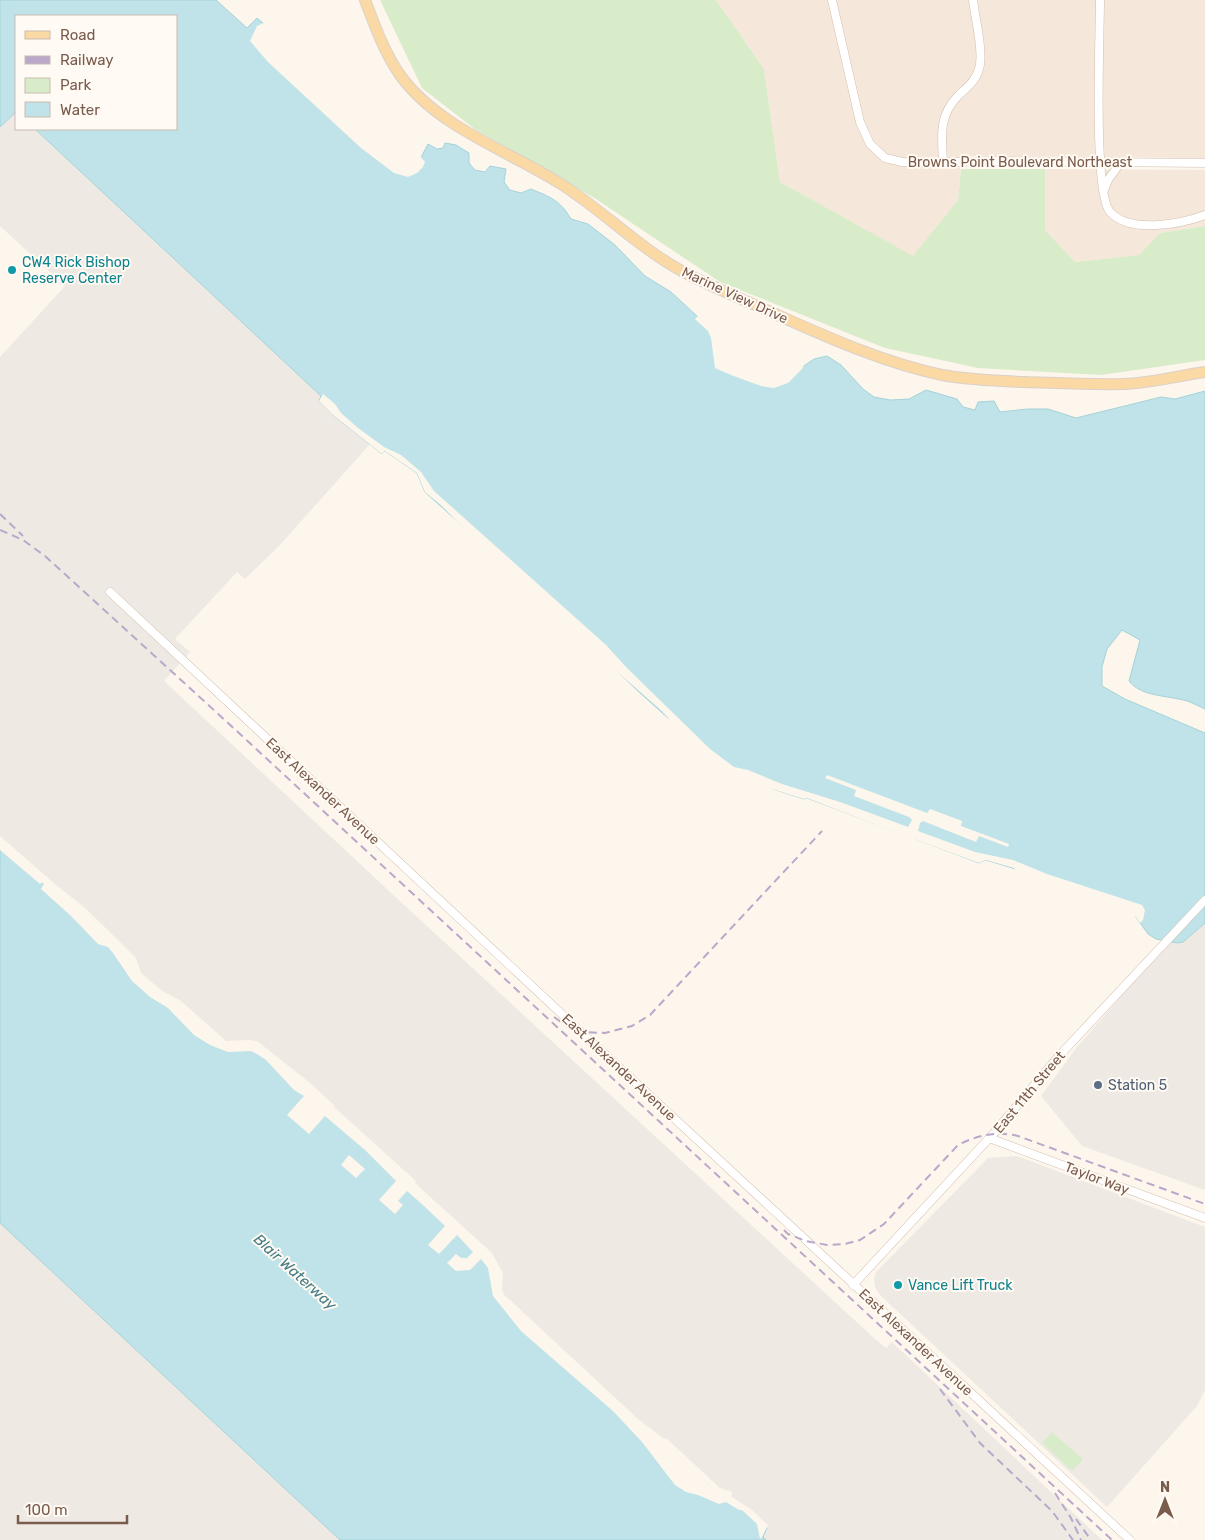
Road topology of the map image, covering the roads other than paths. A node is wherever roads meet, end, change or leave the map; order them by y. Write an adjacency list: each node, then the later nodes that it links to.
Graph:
1 (365, 0): 11 (main road, Marine View Drive)
2 (832, 0): 5 (street, Browns Point Boulevard Northeast)
3 (973, 0): 5 (street)
4 (1100, 0): 6 (street)
5 (943, 162): 6 (street, Browns Point Boulevard Northeast)
6 (1101, 162): 7 (street, Browns Point Boulevard Northeast); 9 (street)
7 (1121, 162): 8 (street, Browns Point Boulevard Northeast); 9 (street)
8 (1205, 163)
9 (1103, 191): 10 (street)
10 (1205, 215)
11 (1205, 372)
12 (110, 592): 16 (street, East Alexander Avenue)
13 (1205, 900): 14 (street, East 11th Street)
14 (989, 1138): 15 (street, Taylor Way); 16 (street, East 11th Street)
15 (1205, 1218)
16 (853, 1285): 17 (street, East Alexander Avenue)
17 (1130, 1540)

